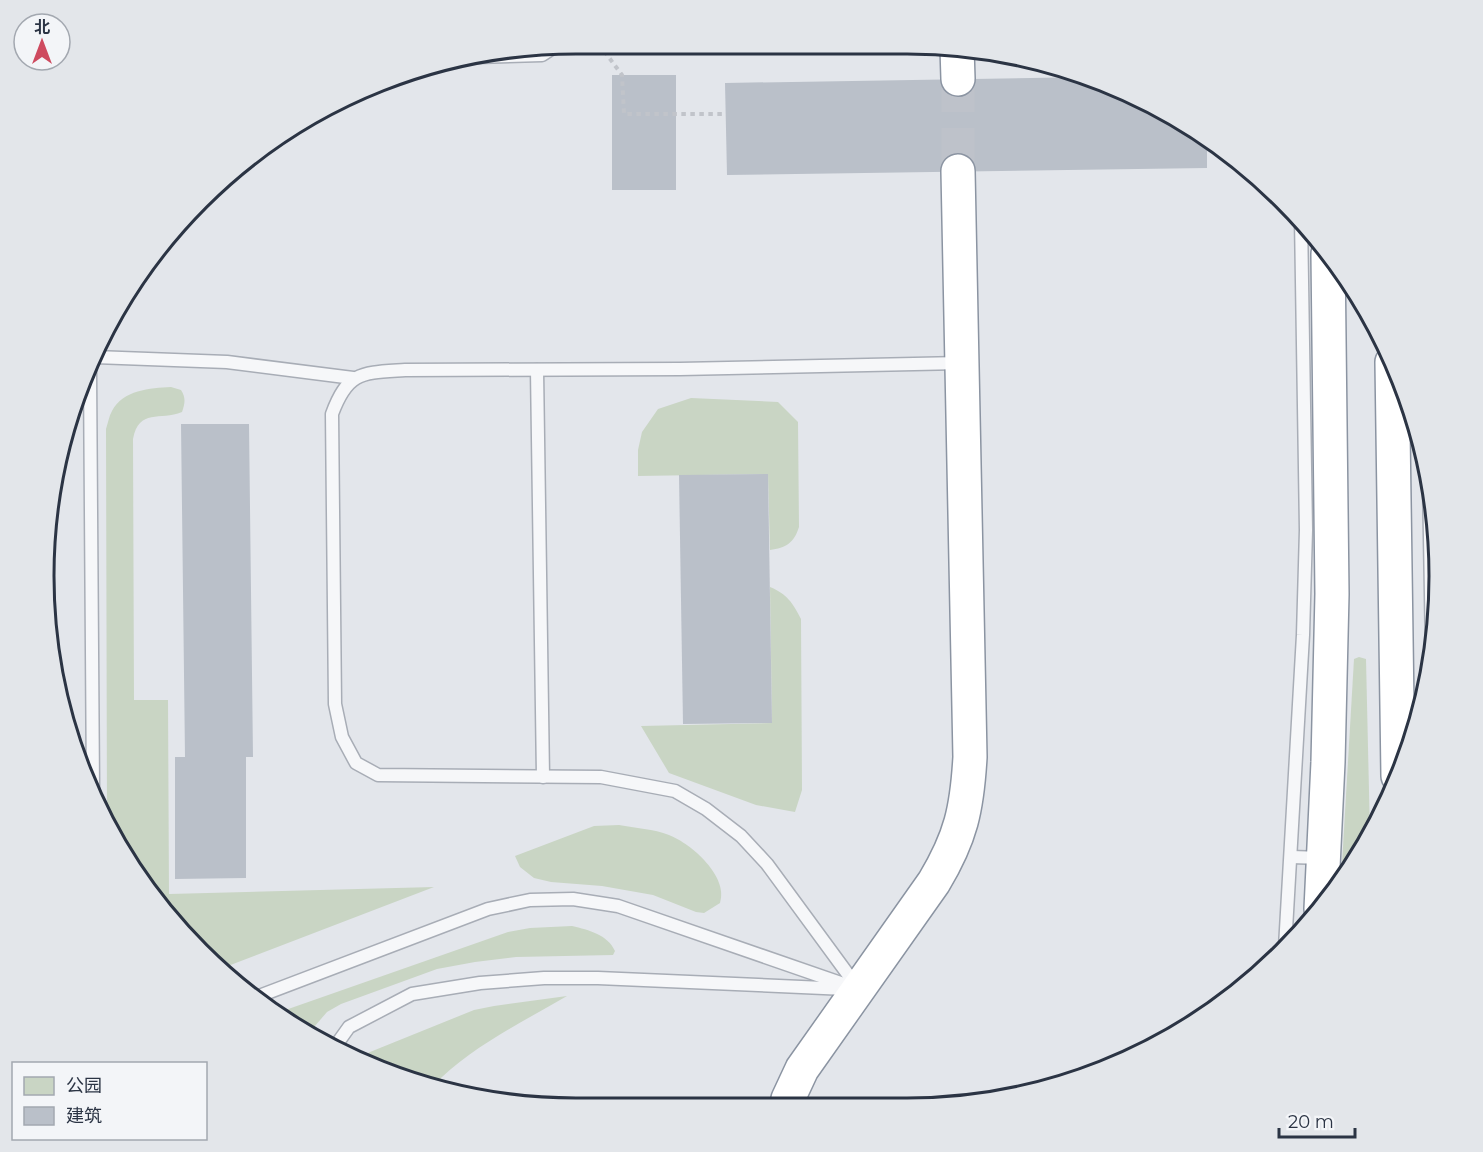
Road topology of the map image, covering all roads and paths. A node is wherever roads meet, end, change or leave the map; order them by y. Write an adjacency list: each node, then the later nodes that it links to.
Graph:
1 (606, 54): 2 (path)
2 (726, 114)
3 (958, 171): 7 (highway)
4 (1301, 235): 15 (lane)
5 (1328, 268): 16 (highway)
6 (102, 357): 9 (lane)
7 (962, 363): 8 (lane); 19 (highway)
8 (537, 370): 9 (lane); 14 (lane)
9 (353, 378): 14 (lane)
10 (1392, 385): 12 (highway)
11 (90, 386): 13 (lane)
12 (1398, 753)
13 (93, 773)
14 (543, 777): 19 (lane)
15 (1291, 857): 16 (lane); 18 (lane)
16 (1324, 858): 17 (highway)
17 (1322, 893)
18 (1287, 933)
19 (859, 989): 20 (lane); 21 (lane); 22 (highway)
20 (264, 994)
21 (339, 1041)
22 (788, 1098)

